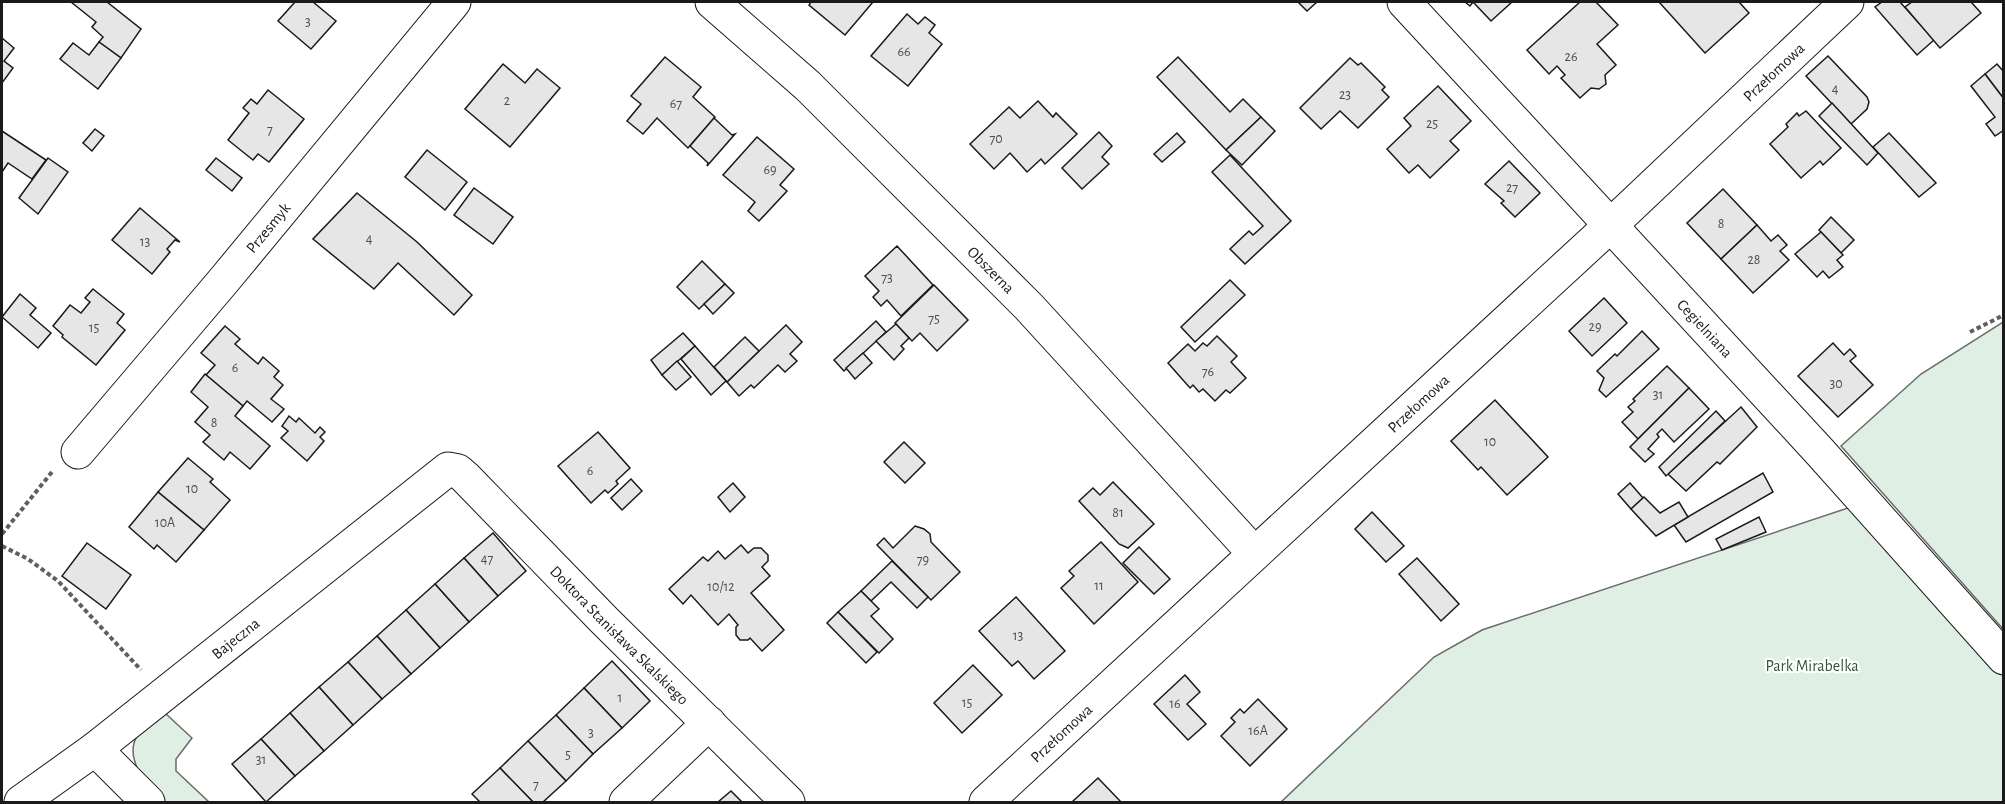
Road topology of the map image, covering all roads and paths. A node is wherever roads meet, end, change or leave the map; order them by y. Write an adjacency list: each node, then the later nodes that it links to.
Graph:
1 (454, 2): 8 (street, Przesmyk)
2 (712, 2): 12 (street, Obszerna)
3 (1404, 2): 5 (street, Cegielniana)
4 (1847, 2): 5 (street, Przełomowa)
5 (1612, 224): 12 (street, Przełomowa); 13 (street, Cegielniana)
6 (2004, 315): 7 (path)
7 (1970, 332)
8 (78, 452): 10 (path)
9 (448, 469): 14 (street, Bajeczna); 15 (street, Doktora Stanisława Skalskiego)
10 (2, 534)
11 (2, 546): 14 (path)
12 (1254, 553): 21 (street, Przełomowa)
13 (2004, 658)
14 (163, 695): 16 (street, Bajeczna)
15 (709, 723): 19 (street); 20 (street, Doktora Stanisława Skalskiego)
16 (95, 749): 17 (street, Bajeczna); 18 (street)
17 (21, 802)
18 (148, 802)
19 (626, 802)
20 (788, 802)
21 (986, 802)

